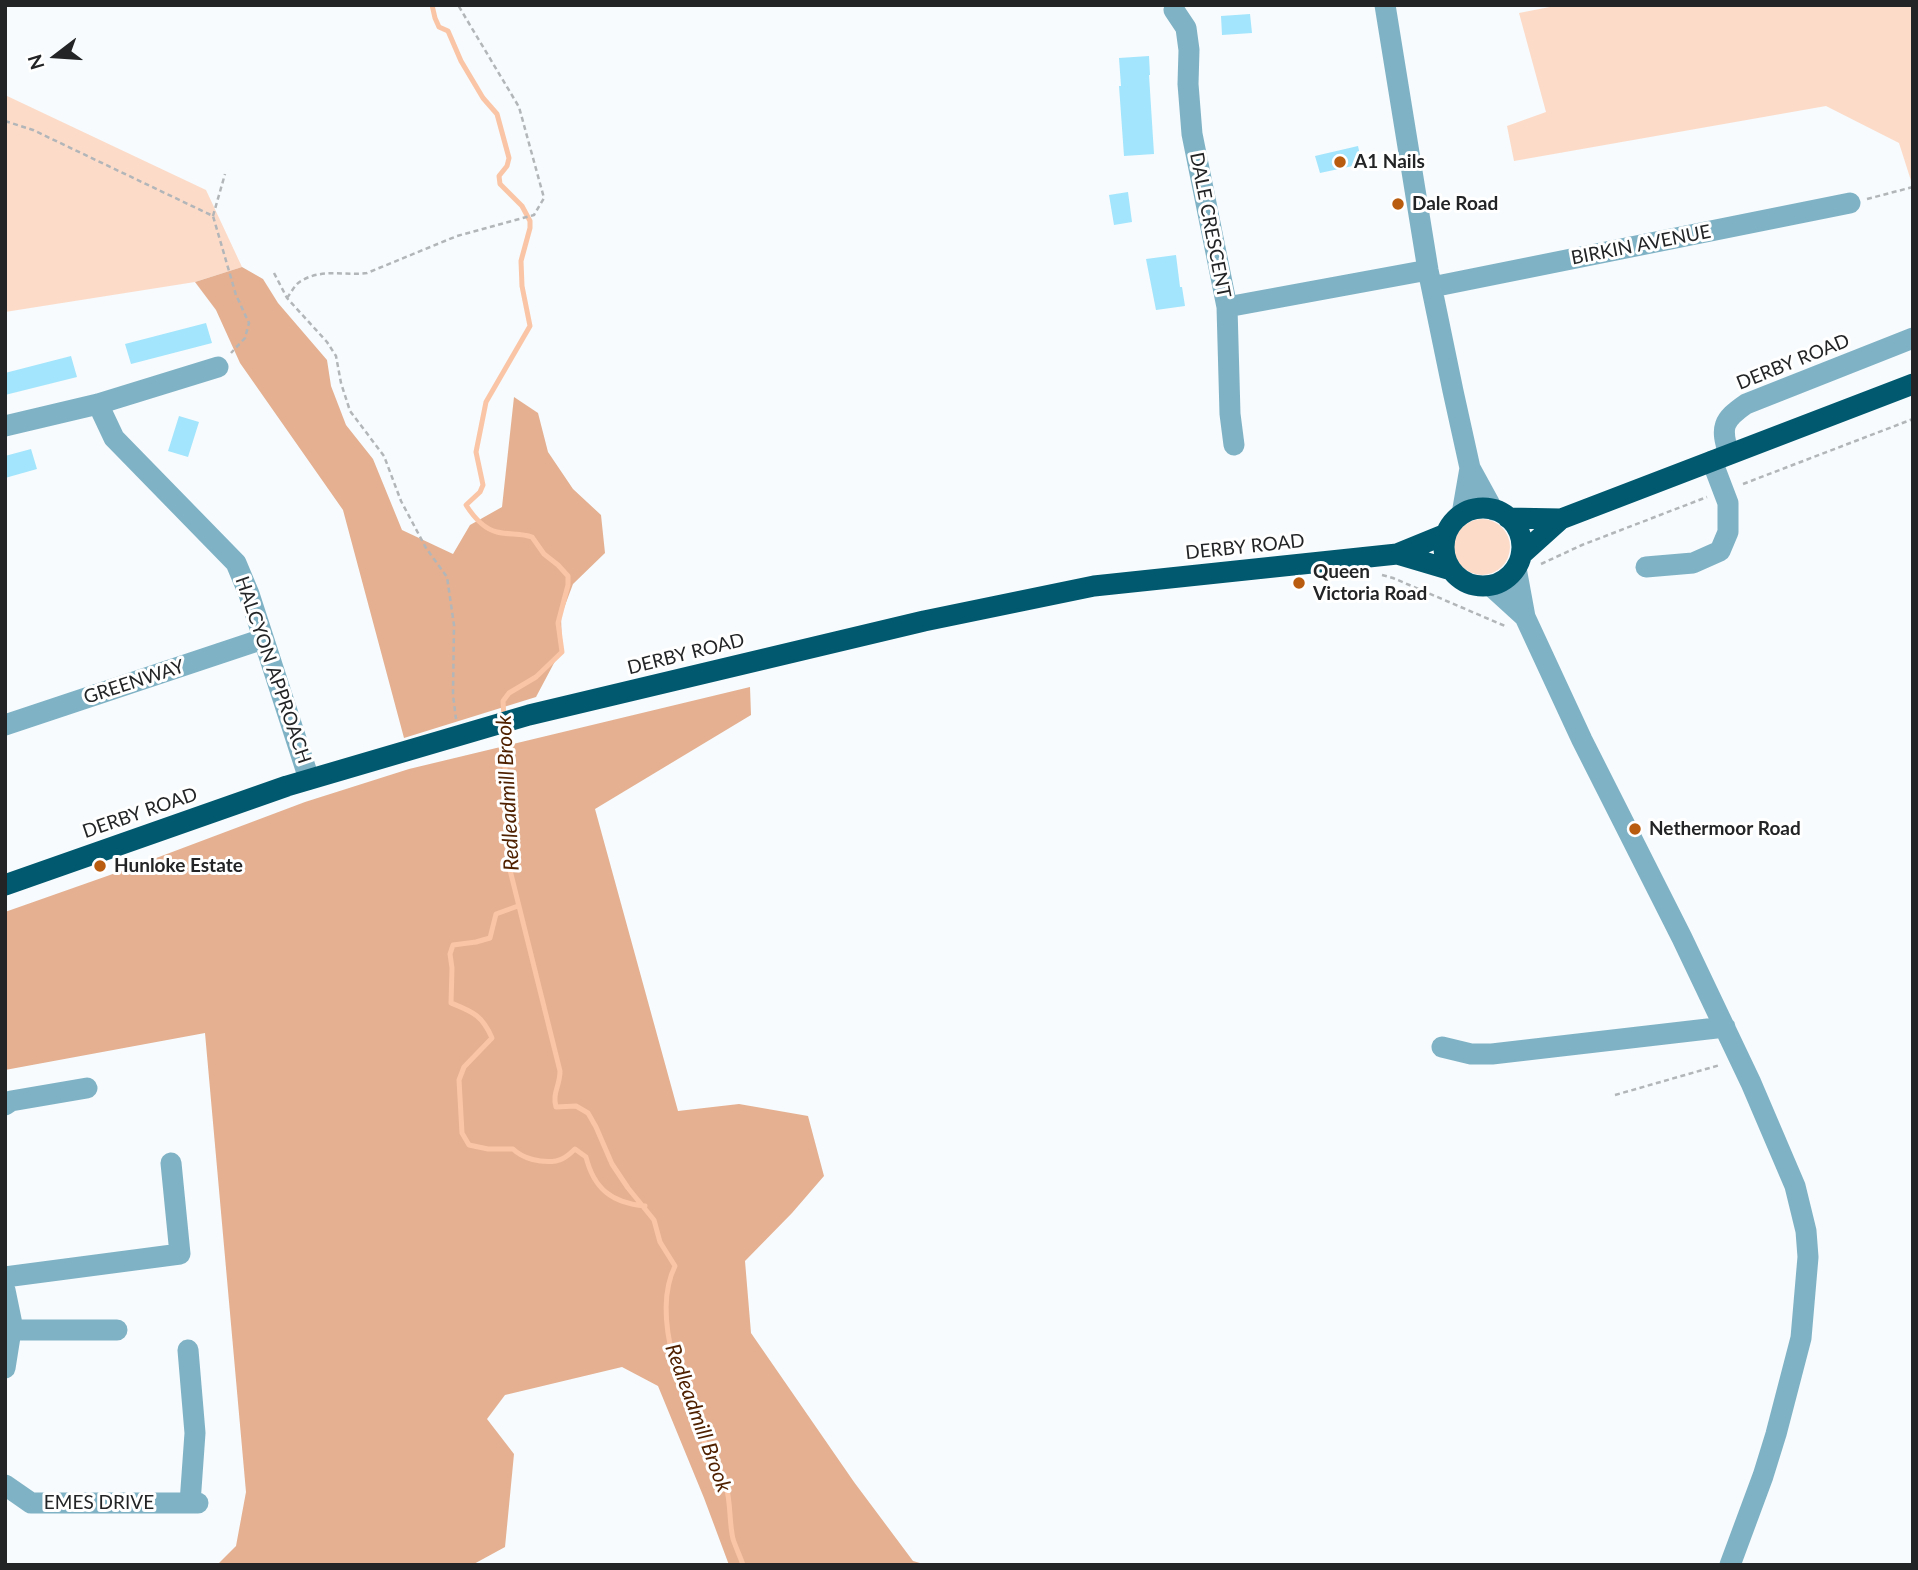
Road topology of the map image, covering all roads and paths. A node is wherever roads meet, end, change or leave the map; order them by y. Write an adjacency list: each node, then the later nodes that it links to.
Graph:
1 (458, 5): 11 (path)
2 (1385, 5): 10 (street)
3 (1174, 10): 12 (street, DALE CRESCENT)
4 (5, 121): 8 (path)
5 (225, 174): 8 (path)
6 (1913, 187): 7 (path)
7 (1850, 203): 10 (street, BIRKIN AVENUE)
8 (214, 216): 14 (path)
9 (274, 273): 11 (path)
10 (1430, 278): 12 (street); 20 (street)
11 (286, 298): 34 (path)
12 (1227, 307): 18 (street, DALE CRESCENT)
13 (1913, 338): 19 (street, DERBY ROAD)
14 (218, 367): 16 (street)
15 (1913, 384): 19 (highway)
16 (98, 404): 17 (street); 32 (street, HALCYON APPROACH)
17 (5, 426)
18 (1234, 445)
19 (1721, 458): 23 (highway); 27 (street)
20 (1470, 468): 21 (street); 22 (street)
21 (1462, 514): 22 (highway); 24 (highway)
22 (1500, 514): 23 (highway); 26 (highway)
23 (1561, 519): 26 (highway)
24 (1446, 534): 25 (highway, DERBY ROAD); 28 (highway)
25 (1397, 554): 28 (highway, DERBY ROAD); 34 (highway, DERBY ROAD)
26 (1518, 561): 30 (highway); 31 (street)
27 (1646, 567)
28 (1451, 570): 30 (highway)
29 (1372, 574): 31 (path)
30 (1491, 586): 31 (street)
31 (1518, 623): 37 (street)
32 (263, 639): 33 (street, GREENWAY); 35 (street, HALCYON APPROACH)
33 (5, 725)
34 (458, 736): 35 (highway, DERBY ROAD)
35 (309, 779): 36 (highway, DERBY ROAD)
36 (5, 885)
37 (1724, 1027): 38 (street); 39 (street)
38 (1442, 1047)
39 (1740, 1059): 41 (path); 51 (street)
40 (87, 1088): 42 (street)
41 (1615, 1095)
42 (5, 1105)
43 (171, 1163): 44 (street)
44 (5, 1277)
45 (5, 1290): 47 (street)
46 (117, 1330): 47 (street)
47 (8, 1339): 49 (street)
48 (188, 1350): 50 (street, EMES DRIVE)
49 (5, 1368)
50 (5, 1485)
51 (1730, 1565)

